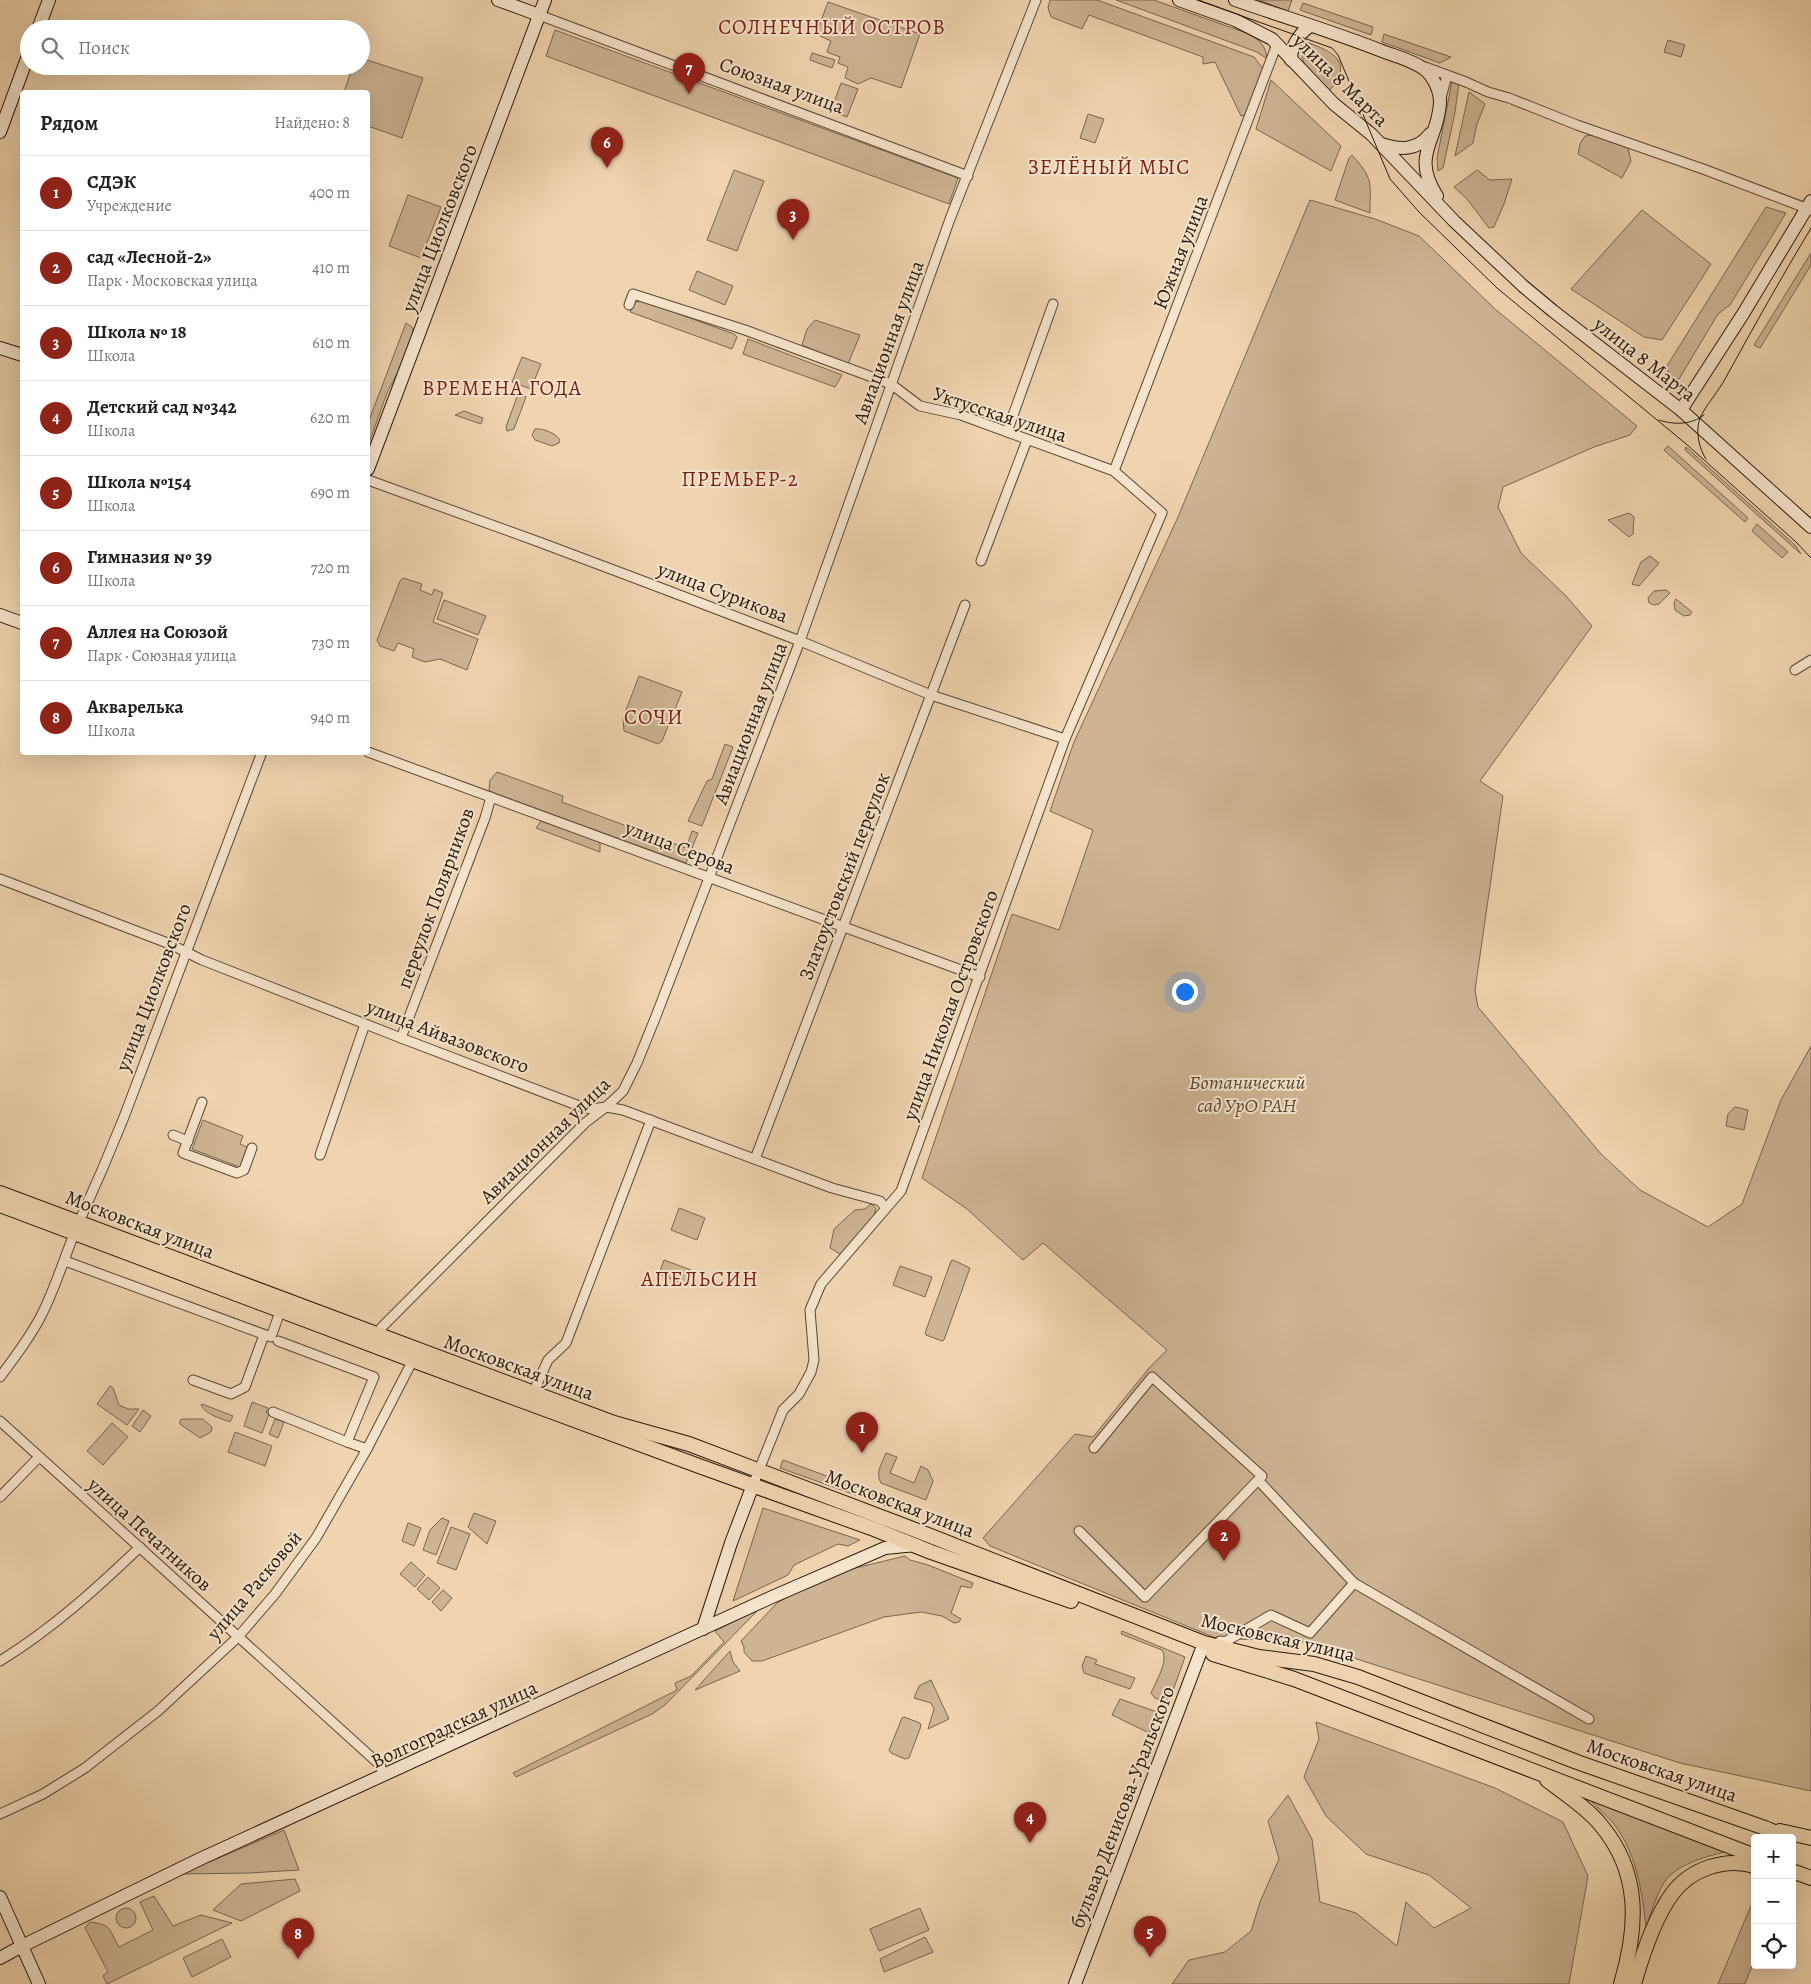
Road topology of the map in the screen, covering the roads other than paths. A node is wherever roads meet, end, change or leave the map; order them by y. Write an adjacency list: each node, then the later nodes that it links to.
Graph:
1 (48, 0): 8 (street)
2 (498, 0): 7 (street, Союзная улица)
3 (545, 0): 7 (street, улица Циолковского)
4 (1036, 0): 19 (street, Авиационная улица)
5 (1179, 0): 10 (street, улица 8 Марта)
6 (1235, 0): 9 (street, улица 8 Марта)
7 (539, 15): 19 (street, Союзная улица); 30 (street, улица Циолковского)
8 (41, 20)
9 (1310, 26): 11 (street); 12 (street, улица 8 Марта)
10 (1277, 44): 11 (street, улица 8 Марта); 31 (street, Южная улица)
11 (1291, 60): 18 (street, улица 8 Марта)
12 (1417, 65): 13 (street, улица 8 Марта); 15 (street, улица 8 Марта)
13 (1447, 74): 15 (street); 20 (street, улица 8 Марта)
14 (21, 75): 17 (street)
15 (1440, 102): 16 (street, улица 8 Марта)
16 (1434, 128): 18 (street); 21 (street, улица 8 Марта)
17 (0, 132)
18 (1380, 143): 21 (street, улица 8 Марта)
19 (968, 176): 26 (street, Авиационная улица)
20 (1810, 206): 27 (street)
21 (1454, 221): 27 (street, улица 8 Марта)
22 (629, 304): 26 (street, Уктусская улица)
23 (1053, 304): 28 (street)
24 (0, 348): 25 (street)
25 (20, 354)
26 (891, 384): 28 (street, Уктусская улица); 39 (street, Авиационная улица)
27 (1681, 410): 34 (street, улица 8 Марта)
28 (1007, 432): 29 (street, Уктусская улица)
29 (1027, 440): 31 (street, Уктусская улица); 35 (street)
30 (370, 464)
31 (1114, 471): 33 (street, Уктусская улица)
32 (370, 481): 39 (street, улица Сурикова)
33 (1162, 513): 43 (street, улица Николая Островского)
34 (1811, 527)
35 (981, 562)
36 (965, 605): 42 (street, Златоустовский переулок)
37 (0, 615): 38 (street)
38 (20, 622)
39 (800, 641): 42 (street, улица Сурикова); 48 (street, Авиационная улица)
40 (1811, 660): 41 (street)
41 (1795, 670)
42 (931, 695): 43 (street, улица Сурикова); 49 (street, Златоустовский переулок)
43 (1065, 739): 51 (street, улица Николая Островского)
44 (370, 753): 46 (street, улица Серова)
45 (261, 755): 50 (street, улица Циолковского)
46 (491, 797): 48 (street, улица Серова); 53 (street, переулок Полярников)
47 (0, 879): 50 (street, улица Айвазовского)
48 (709, 879): 49 (street, улица Серова); 55 (street, Авиационная улица)
49 (844, 928): 51 (street, улица Серова); 61 (street, Златоустовский переулок)
50 (185, 952): 52 (street, улица Айвазовского); 65 (street, улица Циолковского)
51 (980, 977): 64 (street, улица Николая Островского)
52 (365, 1024): 53 (street, улица Айвазовского); 60 (street)
53 (401, 1038): 55 (street, улица Айвазовского)
54 (202, 1102): 58 (street)
55 (606, 1107): 56 (street, улица Айвазовского); 70 (street, Авиационная улица)
56 (650, 1120): 61 (street, улица Айвазовского); 74 (street)
57 (173, 1135): 58 (street)
58 (188, 1141): 59 (street)
59 (252, 1148)
60 (320, 1155)
61 (755, 1159): 64 (street, улица Айвазовского)
62 (0, 1193): 65 (main road, Московская улица)
63 (0, 1204): 65 (main road, Московская улица)
64 (886, 1208): 81 (street, улица Николая Островского)
65 (77, 1228): 66 (street, улица Циолковского); 67 (main road, Московская улица); 70 (main road, Московская улица)
66 (65, 1261): 68 (street); 72 (street, улица Циолковского)
67 (281, 1309): 68 (street); 70 (main road, Московская улица)
68 (264, 1335): 73 (street)
69 (278, 1341): 77 (street)
70 (379, 1341): 71 (main road, Московская улица)
71 (415, 1355): 74 (main road, Московская улица); 79 (street, улица Расковой); 83 (main road, Московская улица)
72 (0, 1377)
73 (193, 1380)
74 (533, 1393): 81 (main road, Московская улица)
75 (273, 1412): 77 (street)
76 (0, 1421): 80 (street, улица Печатников)
77 (347, 1442): 79 (street)
78 (1094, 1448): 82 (street)
79 (366, 1449): 91 (street, улица Расковой)
80 (39, 1457): 84 (street); 88 (street, улица Печатников)
81 (758, 1472): 83 (street, улица Николая Островского); 86 (main road, Московская улица)
82 (1259, 1480): 85 (street); 89 (street)
83 (753, 1486): 87 (main road, Московская улица); 90 (street)
84 (0, 1496)
85 (1079, 1531)
86 (923, 1533): 87 (street); 92 (main road, Московская улица)
87 (915, 1546): 90 (street, Волгоградская улица); 92 (main road, Московская улица)
88 (140, 1548): 91 (street, улица Печатников); 93 (street)
89 (1354, 1583): 92 (street); 94 (street)
90 (703, 1629): 96 (street, Волгоградская улица)
91 (238, 1637): 96 (street, улица Печатников); 97 (street, улица Расковой)
92 (1208, 1647): 95 (main road, Московская улица); 98 (main road, Московская улица); 113 (street, бульвар Денисова-Уральского)
93 (0, 1661)
94 (1589, 1718)
95 (1530, 1768): 103 (main road, Московская улица); 114 (main road)
96 (384, 1776): 110 (street, Волгоградская улица)
97 (0, 1814)
98 (1765, 1828): 99 (main road, Московская улица); 100 (main road)
99 (1779, 1834)
100 (1811, 1838)
101 (1796, 1842): 102 (main road)
102 (1811, 1848)
103 (1751, 1854)
104 (1751, 1865): 115 (main road)
105 (1796, 1872): 107 (main road)
106 (1796, 1878): 108 (main road)
107 (1811, 1878)
108 (1811, 1882)
109 (0, 1897): 110 (street)
110 (22, 1946): 111 (street, Волгоградская улица); 112 (street)
111 (0, 1958)
112 (39, 1984)
113 (1075, 1984)
114 (1621, 1984)
115 (1634, 1984)

